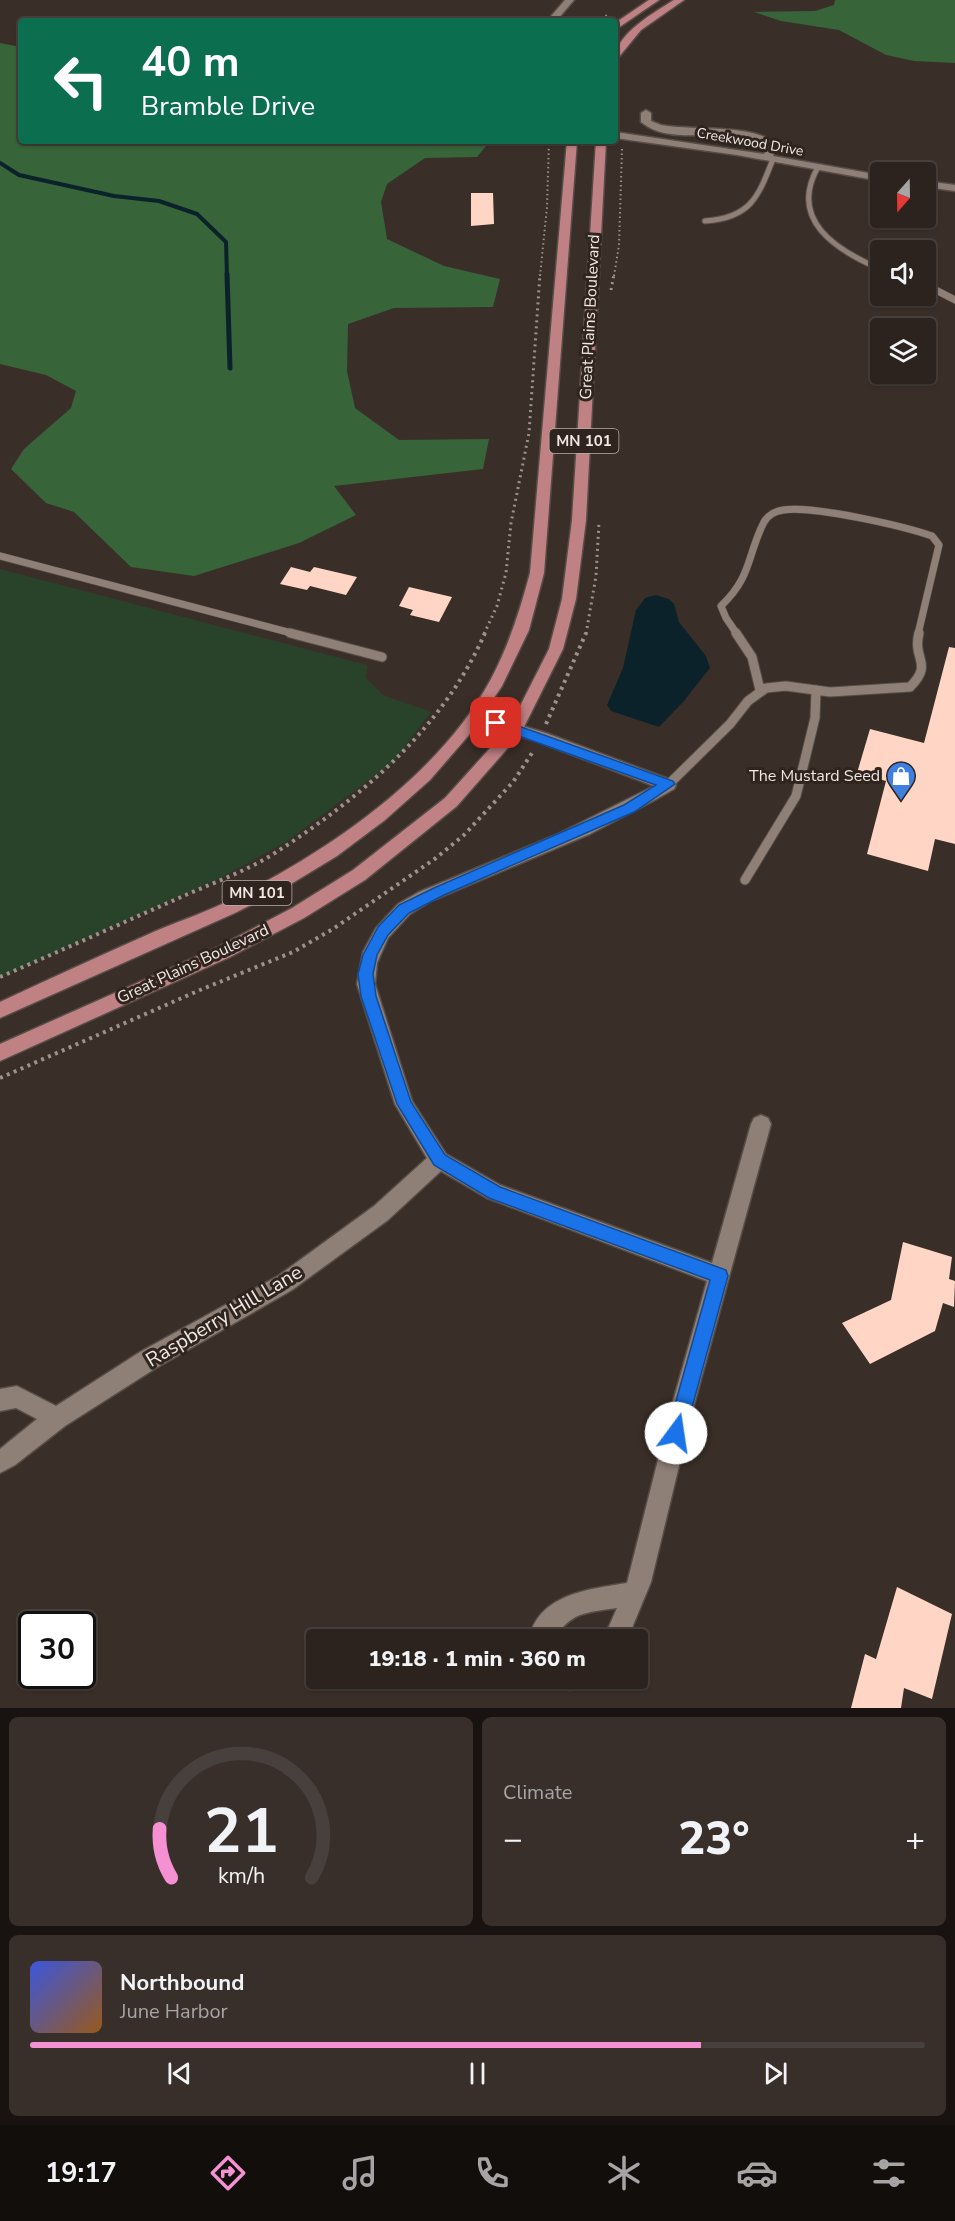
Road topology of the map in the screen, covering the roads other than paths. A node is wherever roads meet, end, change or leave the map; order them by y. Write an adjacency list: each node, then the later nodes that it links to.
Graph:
1 (570, 0): 4 (street)
2 (655, 0): 5 (main road)
3 (680, 0): 6 (main road)
4 (554, 18)
5 (618, 25)
6 (618, 52)
7 (646, 113): 11 (street)
8 (619, 135): 11 (street, Creekwood Drive)
9 (572, 144): 24 (main road, Great Plains Boulevard / MN 101)
10 (601, 144): 25 (main road, Great Plains Boulevard / MN 101)
11 (770, 158): 12 (street, Creekwood Drive); 16 (lane)
12 (818, 167): 13 (street, Creekwood Drive); 17 (lane)
13 (870, 176)
14 (936, 185): 15 (street)
15 (955, 188)
16 (705, 221)
17 (870, 265)
18 (936, 290): 19 (lane)
19 (955, 300)
20 (0, 556): 21 (lane)
21 (382, 657)
22 (760, 690): 23 (lane); 23 (lane); 26 (lane)
23 (816, 690): 27 (lane)
24 (476, 717): 25 (street); 28 (main road, Great Plains Boulevard / MN 101)
25 (516, 729): 26 (street); 29 (main road, Great Plains Boulevard / MN 101)
26 (668, 784): 31 (street)
27 (745, 880)
28 (0, 1010)
29 (0, 1053)
30 (761, 1124): 32 (street)
31 (439, 1160): 32 (street); 34 (street, Raspberry Hill Lane)
32 (720, 1276): 36 (street)
33 (0, 1400): 34 (street)
34 (57, 1418): 35 (street, Raspberry Hill Lane)
35 (0, 1462)
36 (635, 1593): 37 (street); 38 (street)
37 (546, 1629)
38 (620, 1629)

